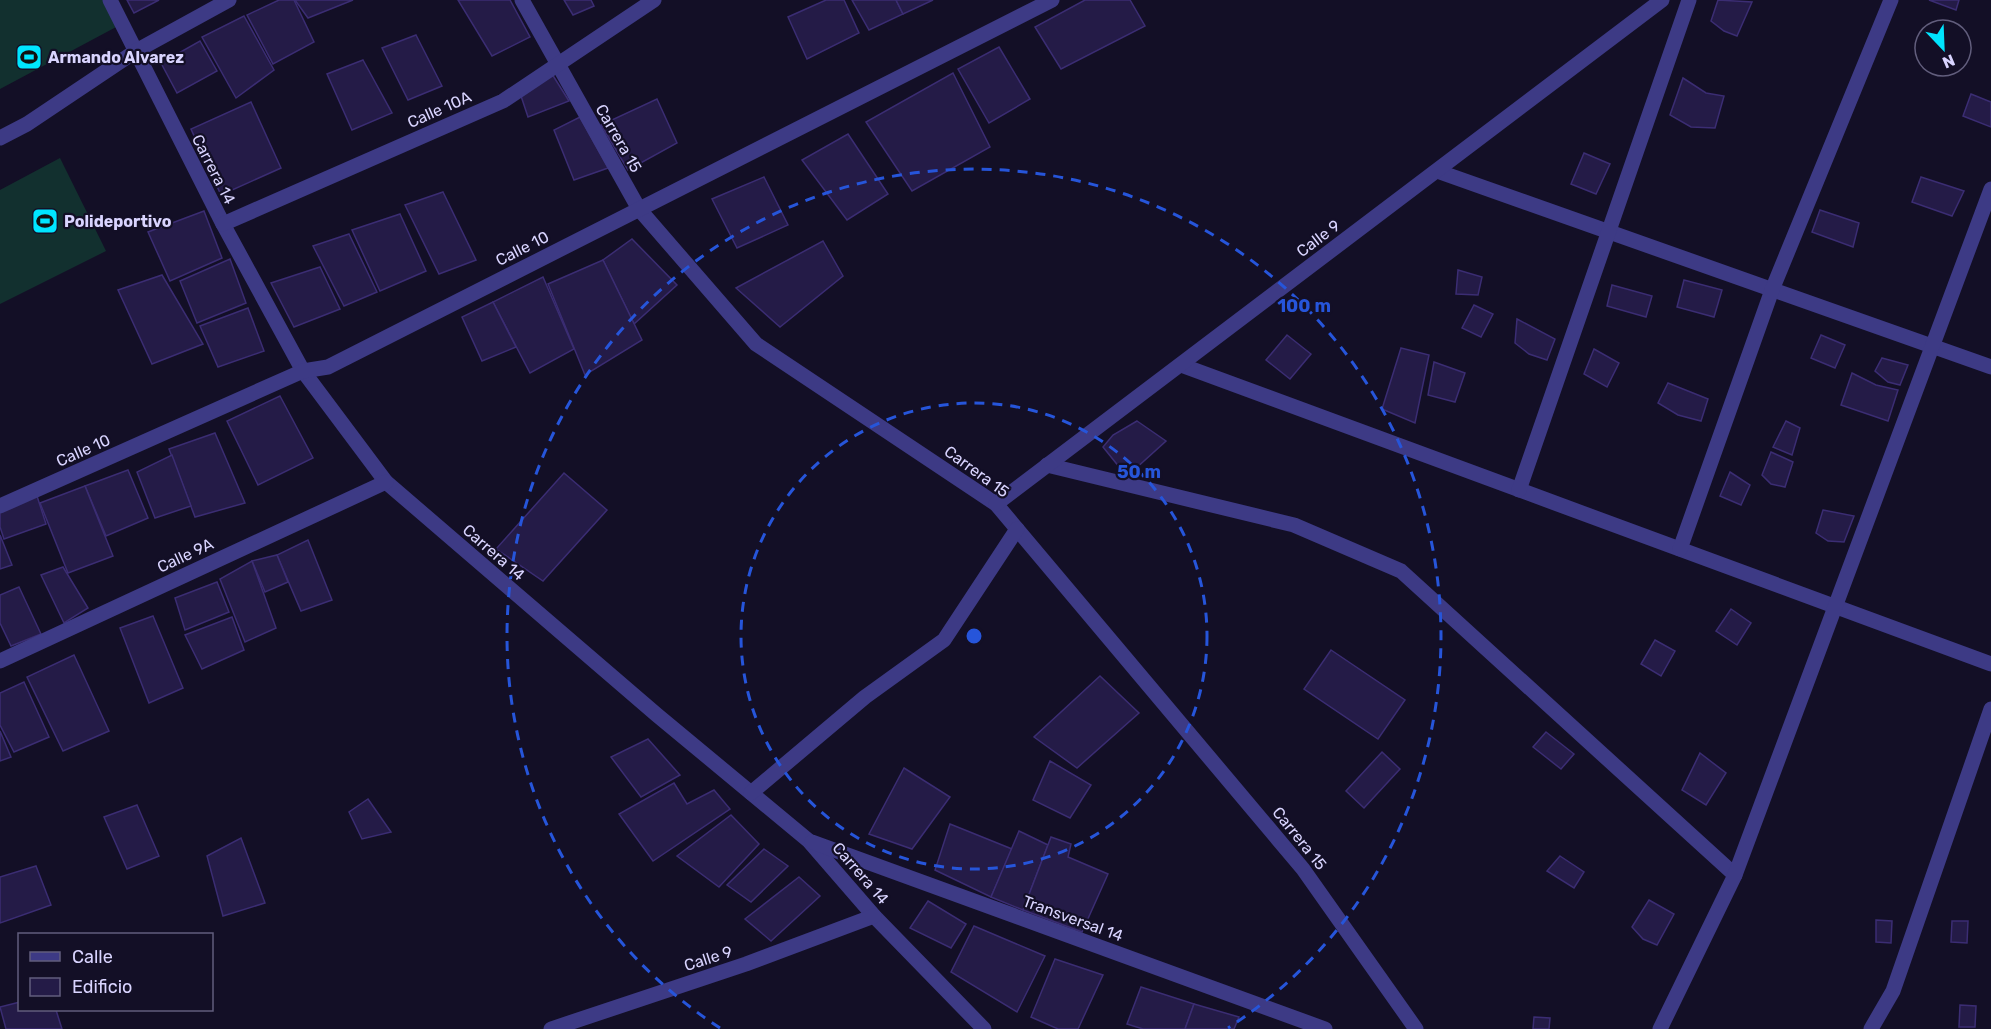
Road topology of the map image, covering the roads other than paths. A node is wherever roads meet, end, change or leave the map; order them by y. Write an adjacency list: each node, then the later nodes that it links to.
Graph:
1 (110, 0): 9 (street, Carrera 14)
2 (229, 0): 9 (street)
3 (522, 0): 10 (street, Carrera 15)
4 (654, 0): 10 (street, Calle 10A)
5 (1052, 0): 14 (street, Calle 10)
6 (1662, 0): 12 (street, Calle 9)
7 (1689, 0): 16 (street)
8 (1891, 0): 17 (street)
9 (136, 51): 11 (street); 15 (street, Carrera 14)
10 (556, 64): 14 (street, Carrera 15); 15 (street, Calle 10A)
11 (0, 138)
12 (1437, 171): 16 (street); 19 (street, Calle 9)
13 (1991, 189): 18 (street)
14 (639, 209): 21 (street, Calle 10); 25 (street, Carrera 15)
15 (223, 224): 21 (street, Carrera 14)
16 (1609, 232): 17 (street); 24 (street)
17 (1772, 290): 18 (street); 28 (street)
18 (1934, 347): 20 (street); 29 (street)
19 (1181, 364): 22 (street, Calle 9); 24 (street)
20 (1991, 367)
21 (303, 371): 23 (street, Carrera 14); 26 (street, Calle 10)
22 (1047, 465): 25 (street, Calle 9); 35 (street)
23 (386, 482): 30 (street, Calle 9A); 33 (street, Carrera 14)
24 (1519, 490): 28 (street)
25 (996, 504): 27 (street, Carrera 15)
26 (0, 506)
27 (1017, 529): 33 (street); 40 (street, Carrera 15)
28 (1680, 549): 29 (street)
29 (1837, 607): 31 (street); 35 (street)
30 (0, 661)
31 (1991, 664)
32 (1991, 709): 42 (street)
33 (751, 793): 34 (street, Carrera 14)
34 (810, 841): 36 (street, Carrera 14); 39 (street, Transversal 14)
35 (1735, 875): 41 (street)
36 (874, 916): 37 (street, Calle 9); 38 (street, Carrera 14)
37 (551, 1029)
38 (984, 1029)
39 (1325, 1029)
40 (1416, 1029)
41 (1660, 1029)
42 (1871, 1029)

